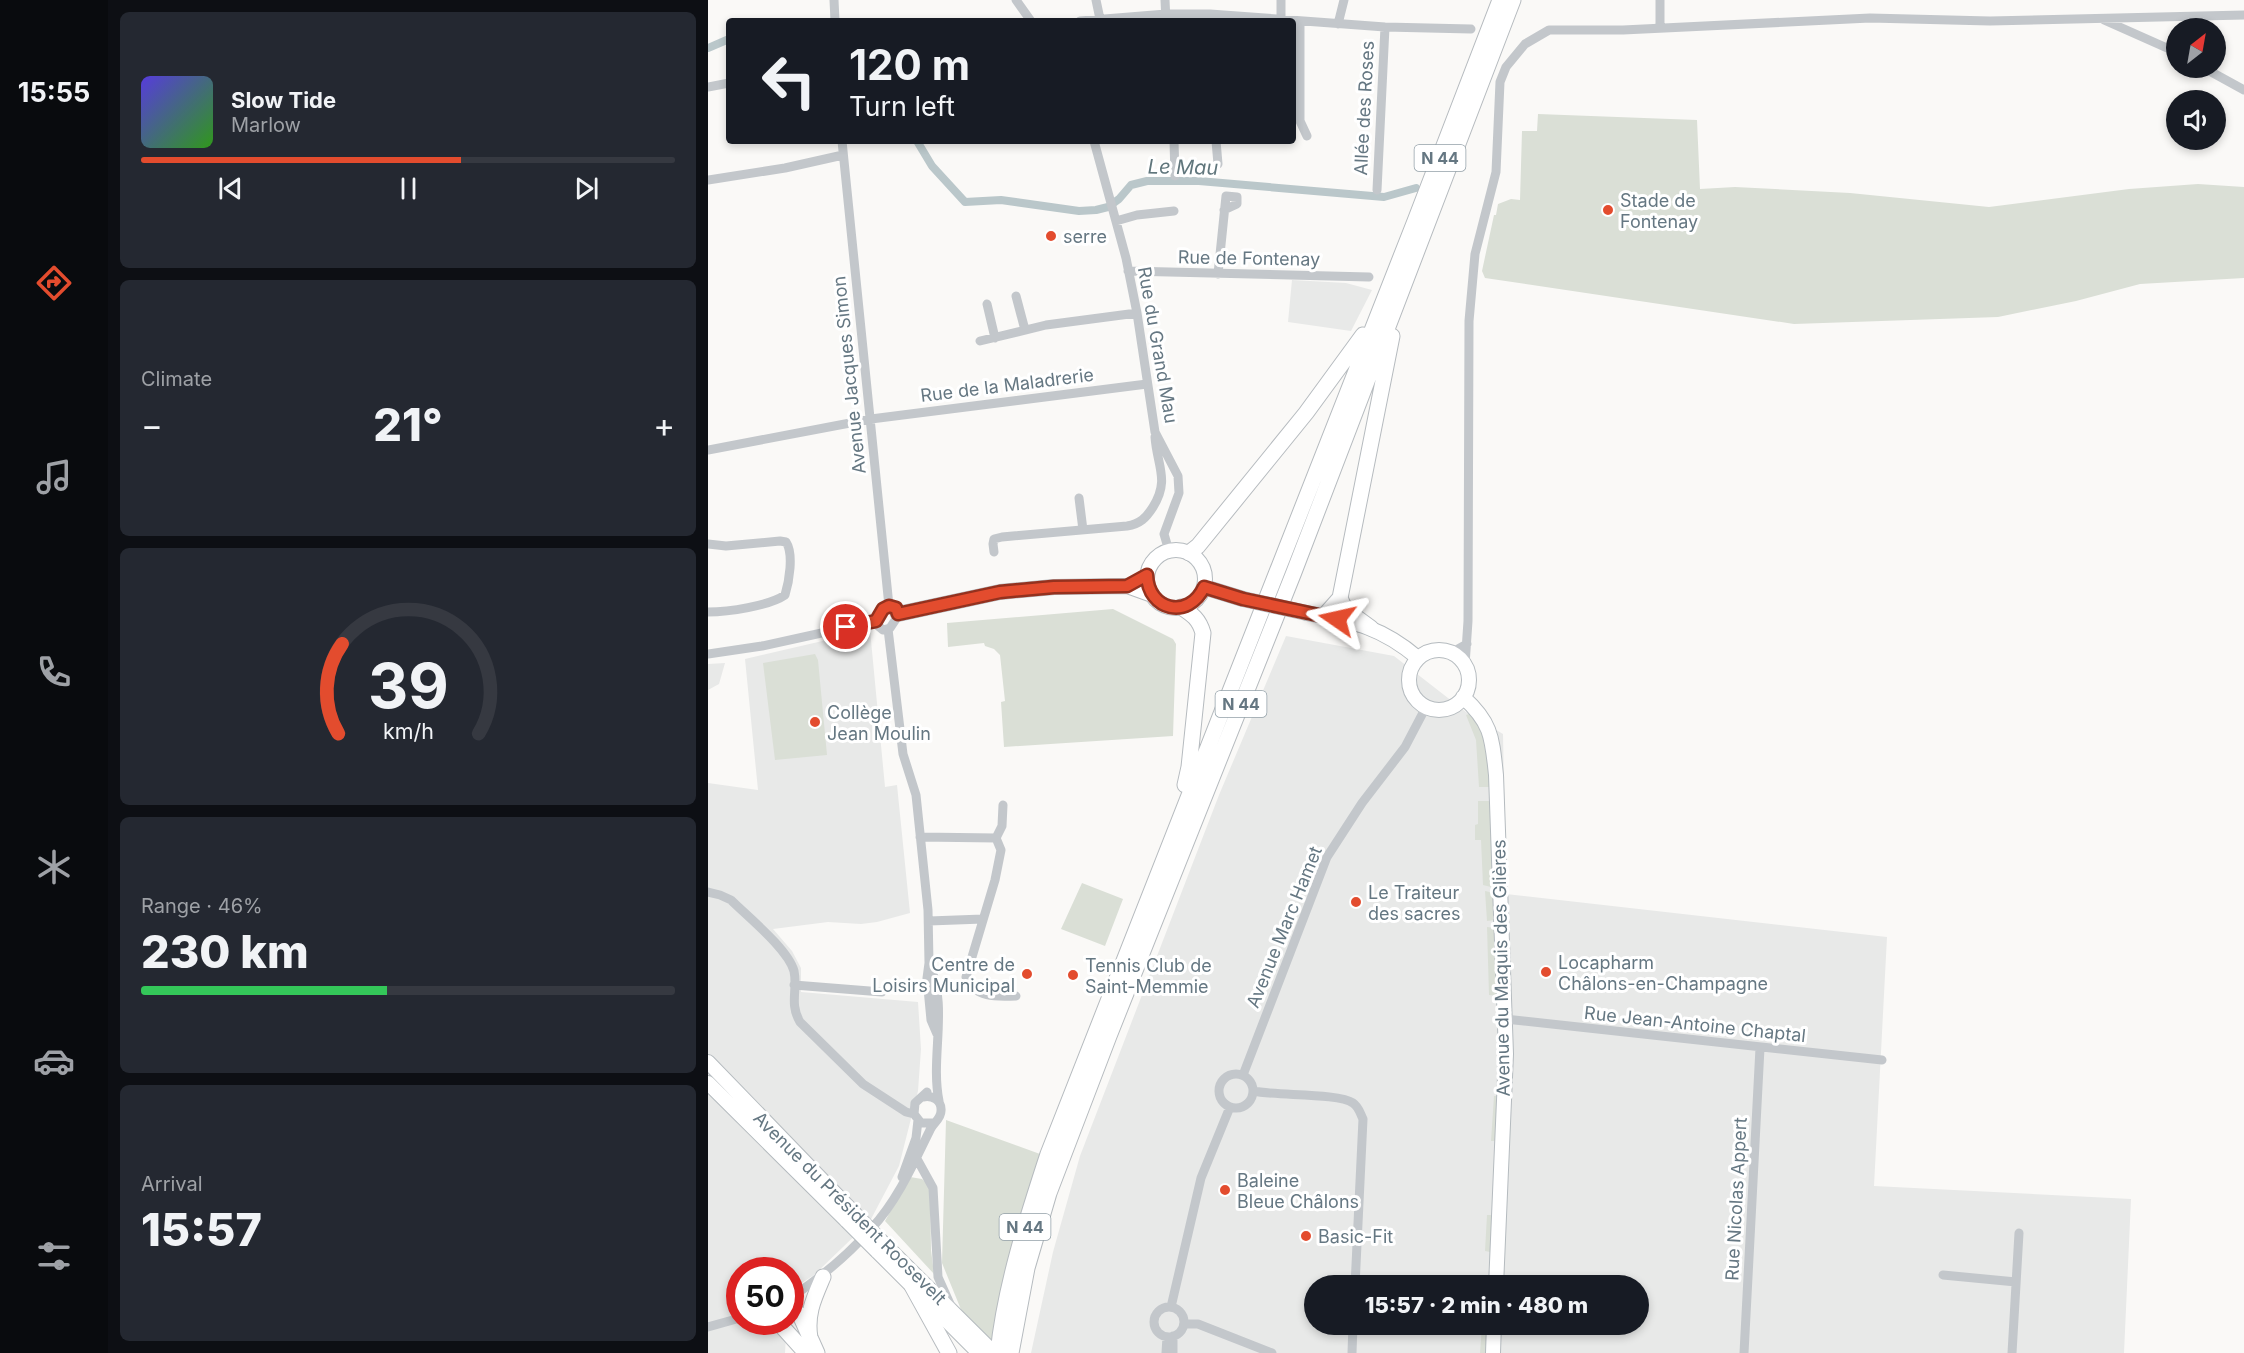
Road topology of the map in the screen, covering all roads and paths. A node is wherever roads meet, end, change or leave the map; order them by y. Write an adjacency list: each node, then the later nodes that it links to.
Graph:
1 (834, 0): 12 (street)
2 (1016, 0): 13 (street)
3 (1096, 0): 14 (street)
4 (1165, 0): 11 (street)
5 (1281, 0): 17 (street)
6 (1344, 0): 21 (street)
7 (1500, 0): 50 (main road, N 44)
8 (1513, 0): 43 (main road, N 44)
9 (1660, 0): 23 (street)
10 (2244, 15): 18 (street)
11 (1166, 17): 15 (street); 16 (street)
12 (835, 18)
13 (1029, 18)
14 (1100, 18)
15 (1133, 18)
16 (1210, 18)
17 (1281, 18)
18 (2099, 18): 23 (street); 25 (street)
19 (1296, 21): 20 (street)
20 (1299, 21): 21 (street); 30 (street)
21 (1338, 24): 22 (street)
22 (1385, 27): 24 (street); 39 (street, Allée des Roses)
23 (1660, 28): 76 (street)
24 (1471, 29)
25 (2166, 48)
26 (2222, 78): 29 (street)
27 (726, 84): 28 (street)
28 (708, 87)
29 (2244, 90)
30 (1307, 136)
31 (842, 144): 35 (street, Avenue Jacques Simon)
32 (1095, 144): 42 (street, Rue du Grand Mau)
33 (1174, 144): 37 (street)
34 (1216, 144): 36 (street)
35 (843, 155): 38 (street); 55 (street, Avenue Jacques Simon)
36 (1218, 164)
37 (1175, 176)
38 (708, 180)
39 (1377, 190)
40 (1224, 210): 45 (street)
41 (1174, 211): 42 (street)
42 (1115, 217): 44 (street, Rue du Grand Mau)
43 (1412, 263): 68 (main road); 136 (main road, N 44)
44 (1128, 272): 45 (street, Rue de Fontenay); 49 (street, Rue du Grand Mau)
45 (1218, 274): 46 (street, Rue de Fontenay)
46 (1369, 277)
47 (1016, 296): 51 (street)
48 (987, 304): 52 (street)
49 (1137, 313): 51 (street); 54 (street, Rue du Grand Mau)
50 (1377, 316): 63 (main road); 84 (main road, N 44)
51 (1025, 330): 52 (street)
52 (995, 338): 53 (street)
53 (980, 341)
54 (1148, 384): 55 (street, Rue de la Maladrerie); 56 (street, Rue du Grand Mau)
55 (871, 420): 57 (street, Rue de la Maladrerie); 70 (street, Avenue Jacques Simon)
56 (1155, 432): 59 (street); 61 (street, Rue du Grand Mau)
57 (708, 450)
58 (1079, 498): 59 (street)
59 (1083, 530): 62 (street)
60 (708, 544): 71 (street)
61 (1168, 550): 63 (main road); 64 (main road)
62 (994, 552)
63 (1189, 553): 66 (main road)
64 (1147, 575): 65 (main road); 67 (main road)
65 (1127, 586): 67 (main road); 70 (main road)
66 (1204, 587): 69 (main road); 72 (main road, bridge)
67 (1152, 595): 69 (main road)
68 (1340, 598): 72 (main road); 74 (main road)
69 (1181, 608): 84 (main road)
70 (893, 610): 73 (street); 75 (street)
71 (708, 612)
72 (1324, 616): 74 (main road)
73 (876, 621): 75 (street); 78 (street)
74 (1371, 628): 79 (main road)
75 (888, 629): 85 (street)
76 (1467, 644): 77 (street); 80 (street)
77 (1451, 653): 79 (main road); 80 (main road)
78 (708, 654)
79 (1418, 658): 82 (main road)
80 (1465, 665): 81 (main road)
81 (1463, 697): 82 (main road); 93 (main road, Avenue du Maquis des Glières)
82 (1426, 707): 97 (street, Avenue Marc Hamet)
83 (1003, 805): 86 (street)
84 (1178, 824): 135 (main road, N 44)
85 (921, 837): 86 (street); 89 (street)
86 (996, 838): 88 (street)
87 (708, 892): 90 (street)
88 (983, 919): 89 (street); 92 (street)
89 (929, 921): 99 (street)
90 (794, 985): 91 (street); 102 (street)
91 (882, 992)
92 (1016, 996)
93 (1505, 1019): 94 (street, Rue Jean-Antoine Chaptal); 113 (main road, Avenue du Maquis des Glières)
94 (1760, 1048): 95 (street, Rue Jean-Antoine Chaptal); 142 (street, Rue Nicolas Appert)
95 (1882, 1060)
96 (708, 1062): 109 (main road, Avenue du Président Roosevelt)
97 (1243, 1075): 100 (street); 104 (street)
98 (708, 1083): 109 (main road, Avenue du Président Roosevelt)
99 (935, 1084): 101 (street); 103 (street)
100 (1253, 1091): 104 (street); 112 (street)
101 (920, 1098): 102 (street); 103 (street); 105 (street)
102 (893, 1101): 105 (street)
103 (939, 1101): 106 (street)
104 (1230, 1107): 119 (street)
105 (916, 1117): 106 (street); 108 (street)
106 (934, 1123): 107 (street)
107 (917, 1159): 108 (street); 120 (street)
108 (898, 1191): 115 (street)
109 (850, 1216): 111 (main road, Avenue du Président Roosevelt, bridge)
110 (2019, 1233): 116 (street)
111 (881, 1247): 117 (main road, Avenue du Président Roosevelt); 120 (main road, Avenue du Président Roosevelt)
112 (1356, 1275)
113 (1496, 1275)
114 (1943, 1275): 116 (street)
115 (823, 1276): 118 (street); 130 (main road)
116 (2016, 1282): 143 (street)
117 (912, 1286): 129 (main road, Avenue du Président Roosevelt); 132 (main road)
118 (804, 1289)
119 (1171, 1307): 122 (street); 128 (street)
120 (955, 1314): 129 (main road, Avenue du Président Roosevelt)
121 (726, 1322): 123 (street)
122 (1184, 1324): 128 (street); 139 (street)
123 (708, 1327)
124 (804, 1330): 130 (main road)
125 (796, 1335): 130 (main road)
126 (1353, 1335): 140 (street)
127 (1493, 1335): 141 (main road)
128 (1170, 1336): 137 (street); 138 (street)
129 (971, 1337): 133 (main road, Avenue du Président Roosevelt); 134 (main road, Avenue du Président Roosevelt)
130 (808, 1345): 131 (main road)
131 (817, 1353)
132 (949, 1353)
133 (979, 1353)
134 (994, 1353)
135 (998, 1353)
136 (1011, 1353)
137 (1166, 1353)
138 (1173, 1353)
139 (1272, 1353)
140 (1352, 1353)
141 (1492, 1353)
142 (1744, 1353)
143 (2012, 1353)

